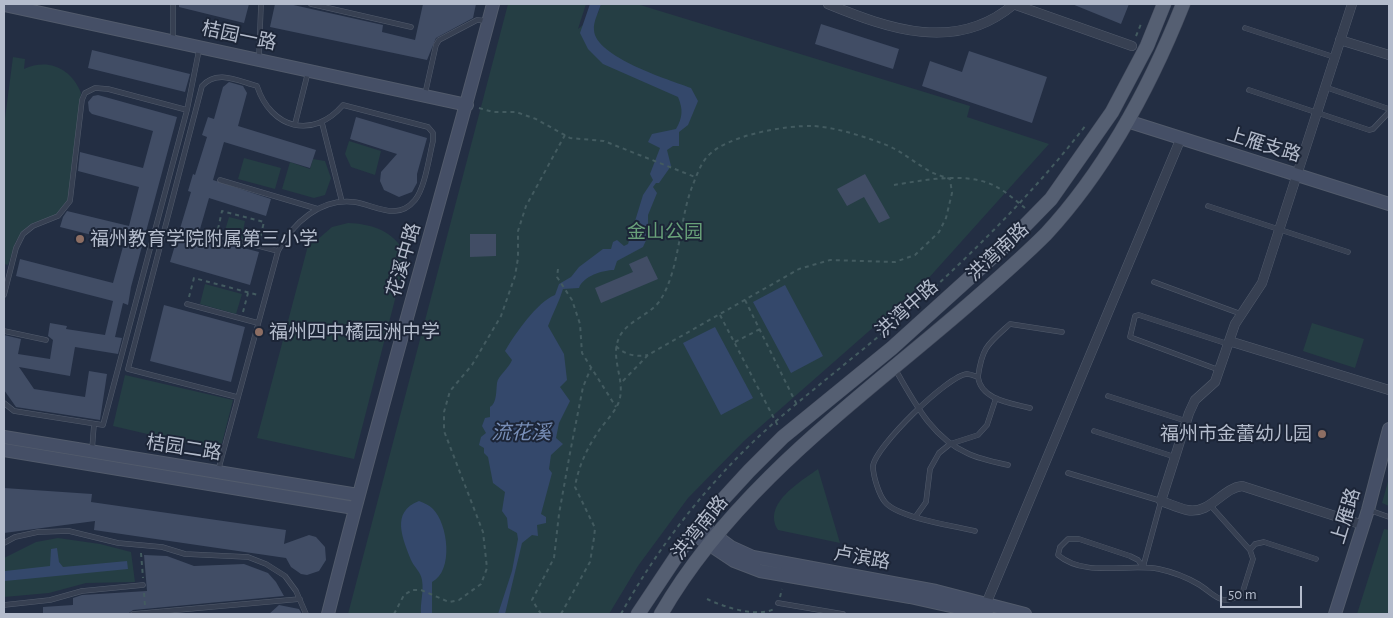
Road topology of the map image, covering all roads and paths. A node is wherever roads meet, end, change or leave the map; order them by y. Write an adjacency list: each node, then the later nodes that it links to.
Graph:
1 (173, 4): 17 (lane)
2 (261, 4): 22 (lane)
3 (314, 4): 4 (lane); 14 (lane)
4 (325, 4)
5 (493, 4): 13 (street, 花溪中路)
6 (831, 4): 7 (street)
7 (1013, 4): 18 (street)
8 (1164, 4): 85 (main road, 洪湾中路)
9 (1183, 4): 32 (main road, 洪湾南路)
10 (1352, 4): 16 (street)
11 (4, 5): 17 (street, 桔园一路)
12 (1144, 18): 18 (path)
13 (488, 21): 26 (lane); 27 (street, 花溪中路)
14 (411, 27)
15 (1245, 28): 21 (lane)
16 (1340, 40): 20 (street); 21 (street)
17 (172, 41): 19 (street, 桔园一路)
18 (1132, 46)
19 (199, 47): 22 (street, 桔园一路); 28 (lane)
20 (1389, 55)
21 (1334, 58): 24 (street)
22 (259, 60): 23 (street, 桔园一路)
23 (308, 70): 26 (street, 桔园一路); 34 (lane)
24 (1325, 87): 29 (lane); 30 (street)
25 (1249, 90): 30 (lane)
26 (424, 95): 27 (street, 桔园一路)
27 (467, 105): 35 (path); 100 (street, 花溪中路)
28 (187, 110): 55 (lane); 88 (lane)
29 (1389, 110): 30 (lane)
30 (1316, 112): 37 (street)
31 (1092, 118): 43 (path)
32 (1127, 121): 36 (street, 上雁支路); 72 (main road, 洪湾南路)
33 (322, 123): 34 (lane); 42 (lane); 42 (lane)
34 (295, 124): 78 (lane)
35 (565, 135): 38 (path); 126 (path)
36 (1181, 138): 37 (street, 上雁支路); 121 (street)
37 (1296, 174): 44 (street, 上雁支路); 47 (street)
38 (696, 177): 39 (path); 69 (path)
39 (950, 179): 41 (path); 43 (path); 57 (path)
40 (220, 180): 46 (lane)
41 (894, 185)
42 (342, 202): 46 (lane)
43 (1019, 204): 81 (path)
44 (1389, 204)
45 (1208, 206): 47 (lane)
46 (318, 209): 50 (lane)
47 (1279, 229): 51 (lane); 59 (street)
48 (217, 235): 49 (lane); 49 (path)
49 (258, 245): 50 (lane)
50 (278, 251): 56 (lane)
51 (1348, 252)
52 (558, 269): 71 (path)
53 (1154, 282): 59 (lane)
54 (248, 293): 56 (path); 58 (path); 61 (path)
55 (4, 295)
56 (265, 297): 62 (lane)
57 (745, 300): 60 (path); 63 (path)
58 (187, 304): 61 (lane)
59 (1241, 314): 68 (street)
60 (720, 315): 67 (path); 70 (path)
61 (241, 318): 62 (lane)
62 (258, 323): 78 (lane)
63 (760, 329): 67 (path); 81 (path)
64 (4, 331): 66 (lane)
65 (1062, 332): 74 (lane)
66 (46, 340)
67 (734, 342): 86 (path)
68 (1229, 343): 73 (street); 73 (lane); 76 (street)
69 (616, 346): 70 (path); 75 (path)
70 (648, 355): 75 (path)
71 (590, 368): 82 (path); 127 (path)
72 (894, 368): 84 (lane); 110 (main road, 洪湾南路)
73 (1219, 370): 87 (street)
74 (978, 377): 79 (lane); 84 (lane)
75 (620, 384): 82 (path)
76 (1389, 390)
77 (1108, 396): 87 (lane)
78 (237, 397): 98 (lane)
79 (996, 398): 83 (lane); 93 (lane)
80 (4, 403): 88 (lane)
81 (797, 404): 85 (path); 86 (path)
82 (616, 408): 128 (path)
83 (1030, 408)
84 (918, 409): 93 (lane); 105 (lane)
85 (804, 420): 91 (main road, 洪湾中路)
86 (775, 421): 91 (path); 129 (path)
87 (1186, 421): 96 (street)
88 (94, 424): 95 (lane)
89 (1389, 428): 104 (street, 上雁路)
90 (1094, 431): 96 (lane)
91 (784, 437): 108 (main road, 洪湾中路)
92 (4, 438): 95 (street, 桔园二路)
93 (950, 444): 97 (lane); 105 (lane)
94 (4, 450): 103 (street, 桔园二路)
95 (92, 452): 98 (street, 桔园二路)
96 (1175, 457): 101 (street)
97 (1008, 466)
98 (218, 472): 100 (street, 桔园二路)
99 (1068, 473): 101 (lane)
100 (358, 495): 103 (street, 花溪中路)
101 (1161, 501): 102 (street); 114 (lane)
102 (1210, 505): 107 (street); 112 (lane)
103 (354, 508): 125 (street, 花溪中路)
104 (1368, 510): 106 (lane); 107 (street, 上雁路)
105 (916, 516): 109 (lane)
106 (1389, 517)
107 (1363, 525): 134 (street, 上雁路)
108 (696, 529): 110 (street); 130 (main road, 洪湾中路)
109 (975, 531)
110 (712, 541): 121 (street, 卢滨路); 122 (street); 131 (main road, 洪湾南路)
111 (4, 544): 117 (lane)
112 (1250, 550): 113 (lane); 114 (lane)
113 (1316, 559)
114 (1143, 568): 114 (lane)
115 (143, 585): 120 (lane)
116 (782, 589): 119 (path)
117 (300, 599): 123 (lane); 124 (lane)
118 (707, 599): 119 (path)
119 (778, 603): 132 (lane)
120 (4, 605)
121 (986, 609): 122 (street); 133 (street, 卢滨路)
122 (962, 611)
123 (133, 614)
124 (306, 614)
125 (328, 614)
126 (394, 614)
127 (541, 614)
128 (561, 614)
129 (621, 614)
130 (638, 614)
131 (661, 614)
132 (843, 614)
133 (1025, 614)
134 (1334, 614)

